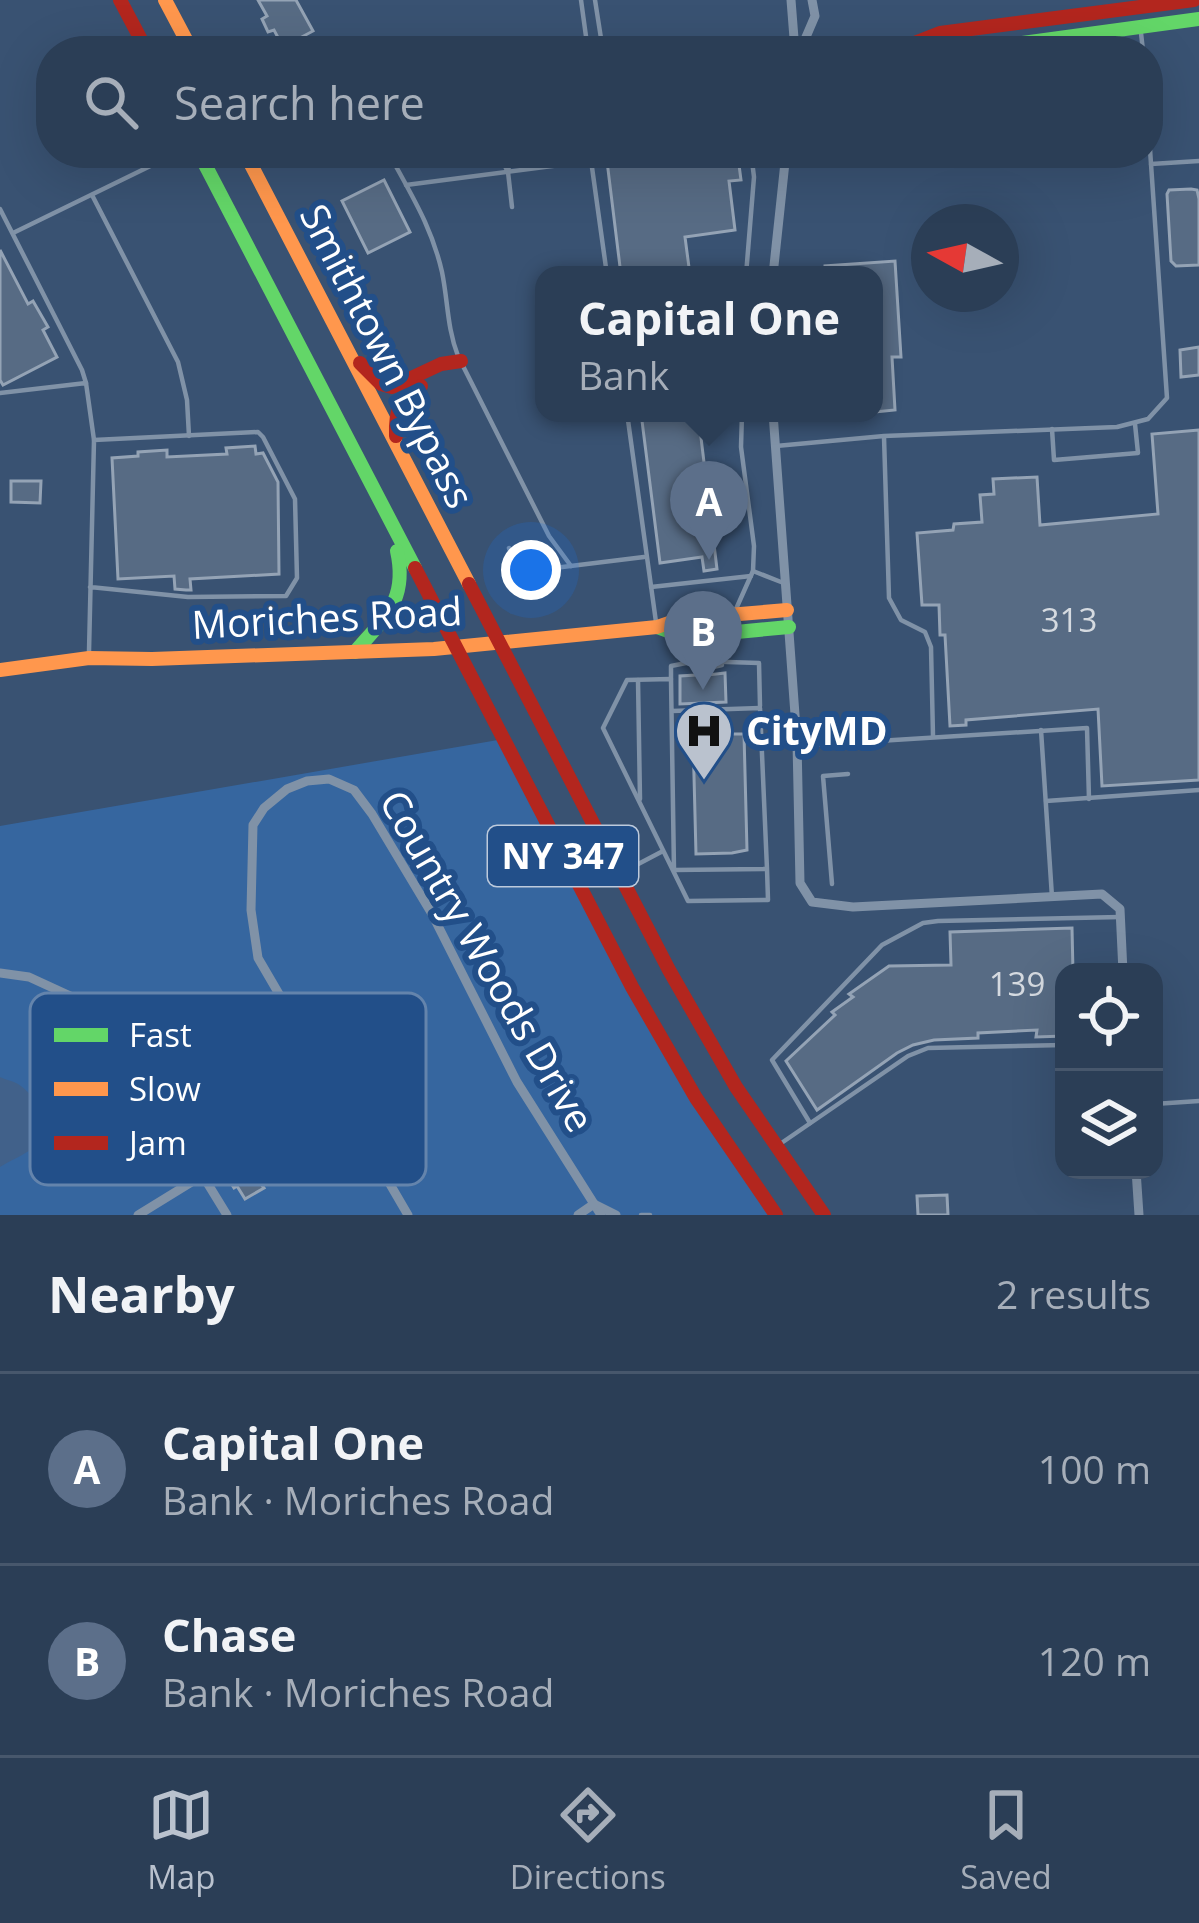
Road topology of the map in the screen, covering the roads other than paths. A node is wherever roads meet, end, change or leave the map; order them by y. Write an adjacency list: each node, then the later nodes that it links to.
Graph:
1 (120, 0): 10 (main road)
2 (166, 0): 11 (main road)
3 (581, 0): 12 (lane)
4 (595, 0): 13 (lane)
5 (791, 0): 14 (street)
6 (812, 0): 15 (street)
7 (1194, 0): 16 (main road)
8 (1199, 19): 9 (main road)
9 (1141, 27): 17 (main road); 18 (lane)
10 (139, 36)
11 (184, 36)
12 (586, 36)
13 (601, 36)
14 (796, 36)
15 (805, 36)
16 (932, 36)
17 (1075, 36)
18 (1142, 36)
19 (1199, 161): 20 (lane)
20 (1163, 163)
21 (147, 168): 34 (lane)
22 (207, 168): 55 (main road, Smithtown Bypass / NY 347)
23 (253, 168): 41 (main road, Smithtown Bypass / NY 347)
24 (397, 168): 33 (lane)
25 (506, 168): 32 (lane)
26 (509, 168): 32 (lane)
27 (530, 168): 32 (lane)
28 (592, 168): 38 (lane)
29 (753, 168): 39 (lane)
30 (784, 168): 40 (street)
31 (1151, 168): 48 (lane)
32 (508, 172): 33 (lane); 35 (lane)
33 (406, 185): 42 (lane)
34 (92, 195): 37 (lane); 50 (lane)
35 (512, 207)
36 (1, 214): 37 (lane)
37 (14, 233): 43 (lane)
38 (606, 266)
39 (747, 266)
40 (774, 266)
41 (347, 351): 42 (main road); 53 (main road, Smithtown Bypass / NY 347)
42 (460, 361): 53 (main road); 58 (lane)
43 (86, 383): 44 (lane); 52 (lane)
44 (0, 393)
45 (628, 422): 57 (lane)
46 (742, 422): 59 (lane)
47 (773, 422): 54 (street)
48 (1135, 422): 49 (lane); 49 (lane)
49 (1052, 429): 51 (lane)
50 (189, 436): 52 (lane); 61 (lane)
51 (884, 436): 54 (lane); 81 (lane)
52 (94, 440): 61 (lane)
53 (397, 446): 67 (main road, Smithtown Bypass / NY 347)
54 (776, 446): 60 (street)
55 (382, 507): 68 (main road, Smithtown Bypass / NY 347); 69 (main road)
56 (509, 548): 58 (lane)
57 (647, 557): 58 (lane); 62 (lane)
58 (571, 566)
59 (752, 574): 60 (lane); 62 (lane); 64 (lane)
60 (786, 584): 63 (street)
61 (90, 587): 70 (lane)
62 (651, 587): 65 (lane)
63 (788, 610): 64 (main road, Moriches Road); 66 (street)
64 (734, 614): 65 (main road, Moriches Road)
65 (657, 627): 66 (main road, Moriches Road); 67 (main road, Moriches Road)
66 (789, 627): 82 (street)
67 (498, 642): 68 (main road, Moriches Road); 91 (main road, Smithtown Bypass / NY 347)
68 (455, 646): 69 (main road, Moriches Road); 117 (main road, Smithtown Bypass / NY 347)
69 (356, 652): 70 (main road, Moriches Road)
70 (89, 658): 75 (main road, Moriches Road)
71 (727, 664): 72 (lane); 73 (lane); 78 (lane)
72 (681, 665): 74 (lane); 76 (lane)
73 (709, 668)
74 (696, 669)
75 (0, 670)
76 (671, 679): 77 (lane); 79 (lane)
77 (638, 680): 87 (lane); 87 (lane)
78 (760, 708): 79 (lane); 89 (lane)
79 (672, 711): 90 (lane)
80 (1041, 730): 81 (lane); 85 (lane); 86 (lane)
81 (933, 736): 82 (lane)
82 (797, 746): 93 (street)
83 (848, 774): 92 (lane)
84 (1199, 790): 85 (lane)
85 (1089, 799): 86 (lane)
86 (1046, 801): 93 (lane)
87 (640, 805): 88 (lane)
88 (663, 851): 90 (lane); 91 (lane)
89 (767, 869): 90 (lane); 90 (lane)
90 (674, 870)
91 (619, 874): 103 (main road, Smithtown Bypass / NY 347)
92 (832, 884)
93 (1052, 897): 94 (street)
94 (1120, 917): 95 (street); 102 (lane)
95 (1123, 963)
96 (0, 973): 97 (street)
97 (64, 993)
98 (279, 993): 108 (street, Country Woods Drive)
99 (1055, 1045): 102 (lane)
100 (1199, 1101): 101 (lane)
101 (1163, 1104)
102 (810, 1123): 103 (lane)
103 (776, 1148): 118 (main road, Smithtown Bypass / NY 347)
104 (1137, 1179): 119 (street)
105 (186, 1185): 109 (street)
106 (208, 1185): 110 (street)
107 (391, 1185): 111 (street, Country Woods Drive)
108 (594, 1204): 112 (street); 113 (street, Country Woods Drive); 114 (street)
109 (138, 1215)
110 (227, 1215)
111 (409, 1215)
112 (578, 1215)
113 (601, 1215)
114 (616, 1215)
115 (641, 1215): 116 (lane)
116 (650, 1215)
117 (776, 1215)
118 (824, 1215)
119 (1139, 1215)

